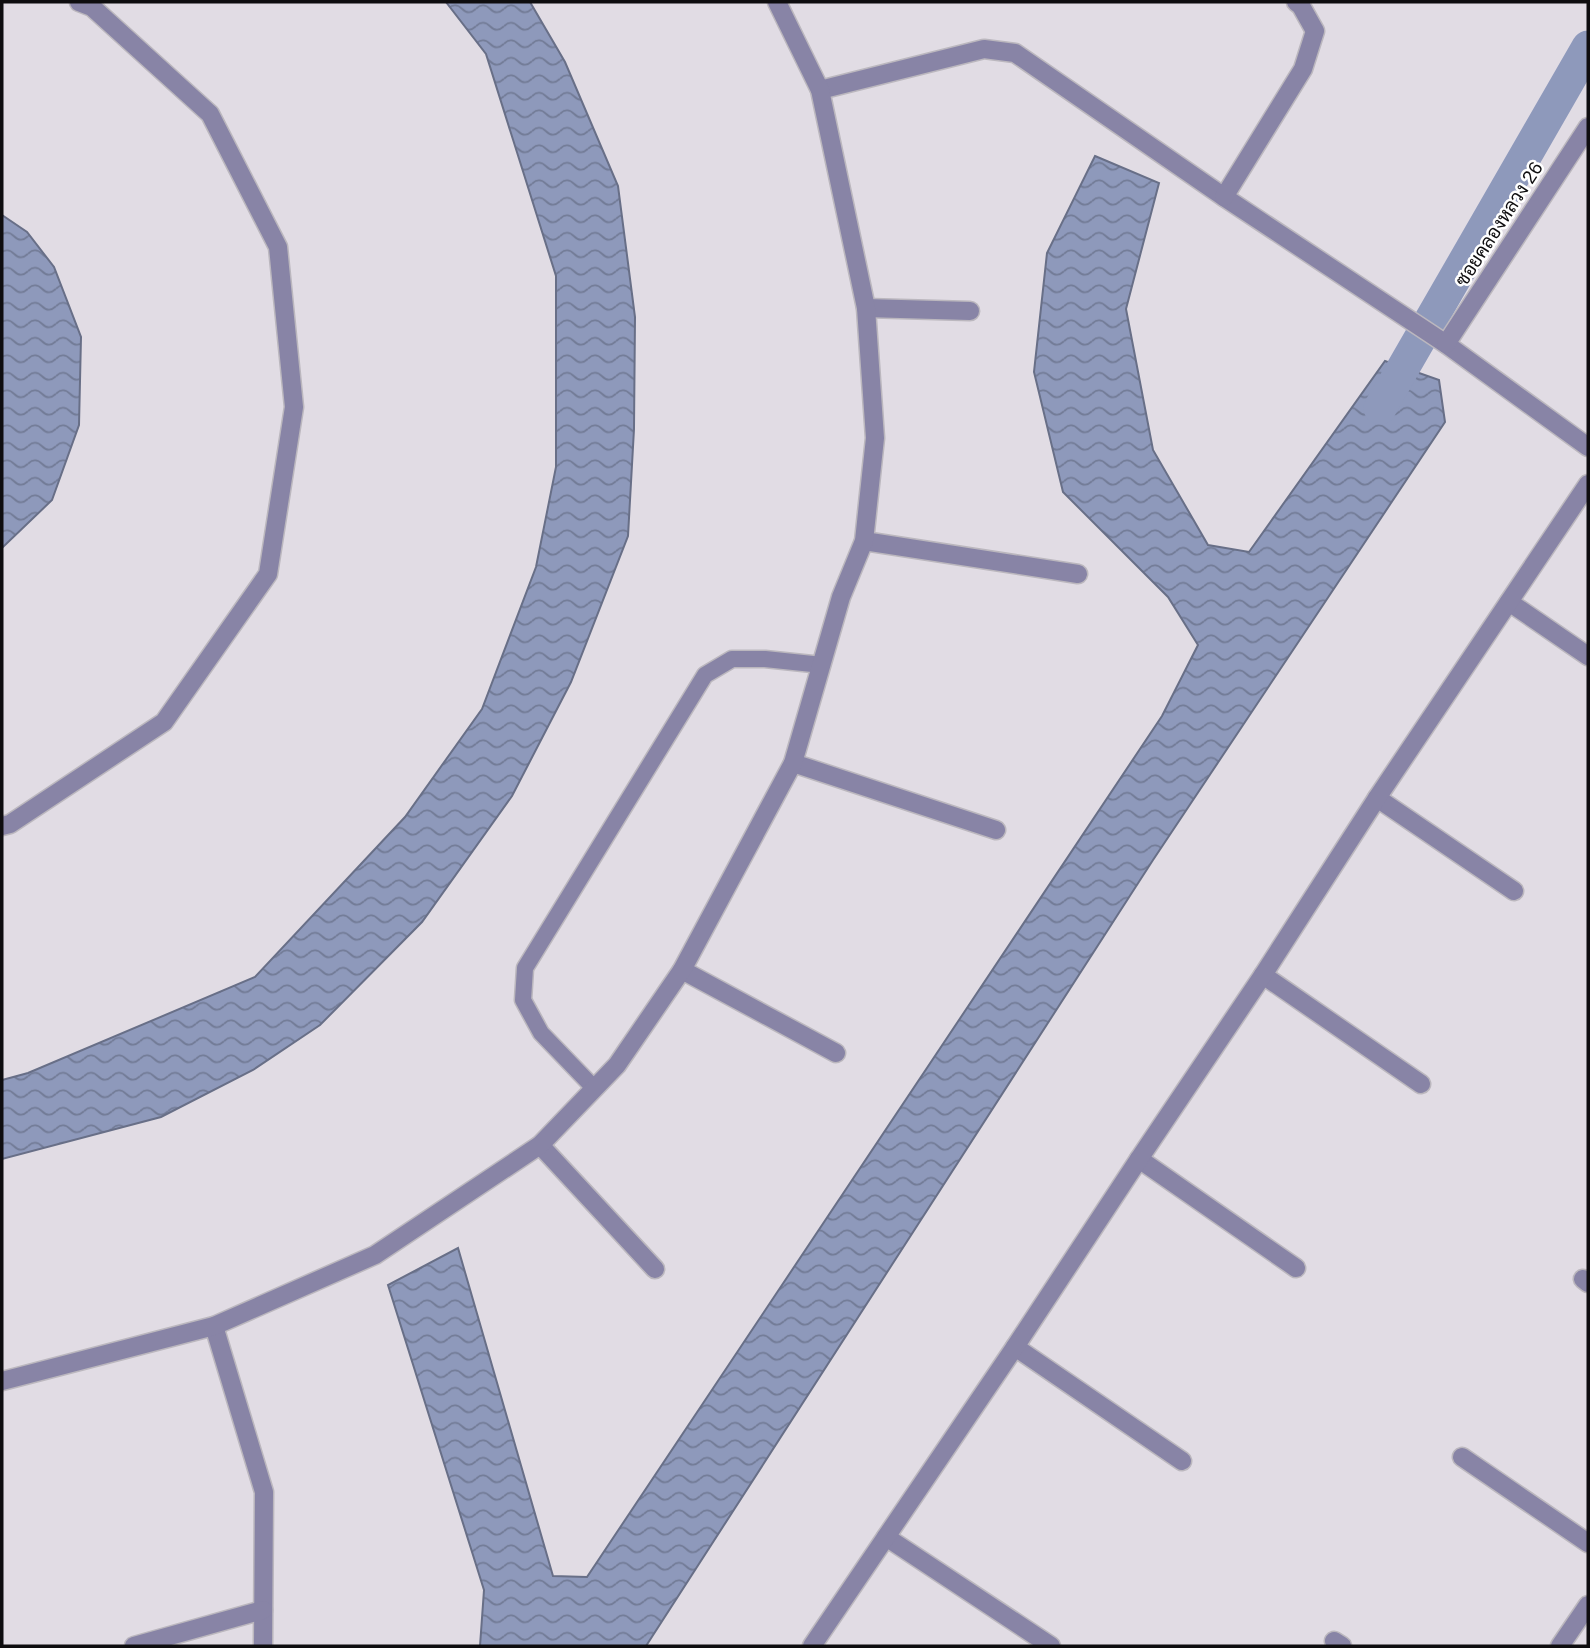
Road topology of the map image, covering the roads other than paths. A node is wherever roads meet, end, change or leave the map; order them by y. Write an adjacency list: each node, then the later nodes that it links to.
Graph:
1 (79, 2): 19 (street)
2 (777, 2): 4 (street)
3 (1296, 2): 6 (street)
4 (820, 90): 6 (street); 7 (street)
5 (1588, 127): 9 (street, ซอยคลองหลวง 26)
6 (1224, 197): 9 (street)
7 (866, 308): 8 (street); 12 (street)
8 (970, 311)
9 (1446, 344): 10 (street)
10 (1588, 447)
11 (1588, 484): 14 (street)
12 (864, 541): 13 (street); 16 (street)
13 (1078, 574)
14 (1509, 602): 15 (street); 18 (street)
15 (1588, 656)
16 (821, 665): 17 (street); 26 (lane)
17 (793, 763): 20 (street); 22 (street)
18 (1377, 799): 21 (street); 23 (street)
19 (2, 827)
20 (996, 830)
21 (1514, 891)
22 (682, 970): 24 (street); 26 (street)
23 (1263, 975): 25 (street); 28 (street)
24 (836, 1053)
25 (1421, 1084)
26 (594, 1088): 27 (street)
27 (540, 1145): 30 (street); 31 (street)
28 (1139, 1159): 29 (street); 32 (street)
29 (1296, 1268)
30 (655, 1269)
31 (214, 1325): 33 (street); 39 (street)
32 (1015, 1347): 35 (street); 36 (street)
33 (2, 1381)
34 (1462, 1457): 37 (street)
35 (1182, 1461)
36 (886, 1537): 42 (street); 43 (street)
37 (1588, 1543)
38 (1588, 1605): 44 (street)
39 (263, 1609): 40 (street); 41 (street)
40 (134, 1646)
41 (262, 1646)
42 (812, 1646)
43 (1051, 1646)
44 (1560, 1646)

